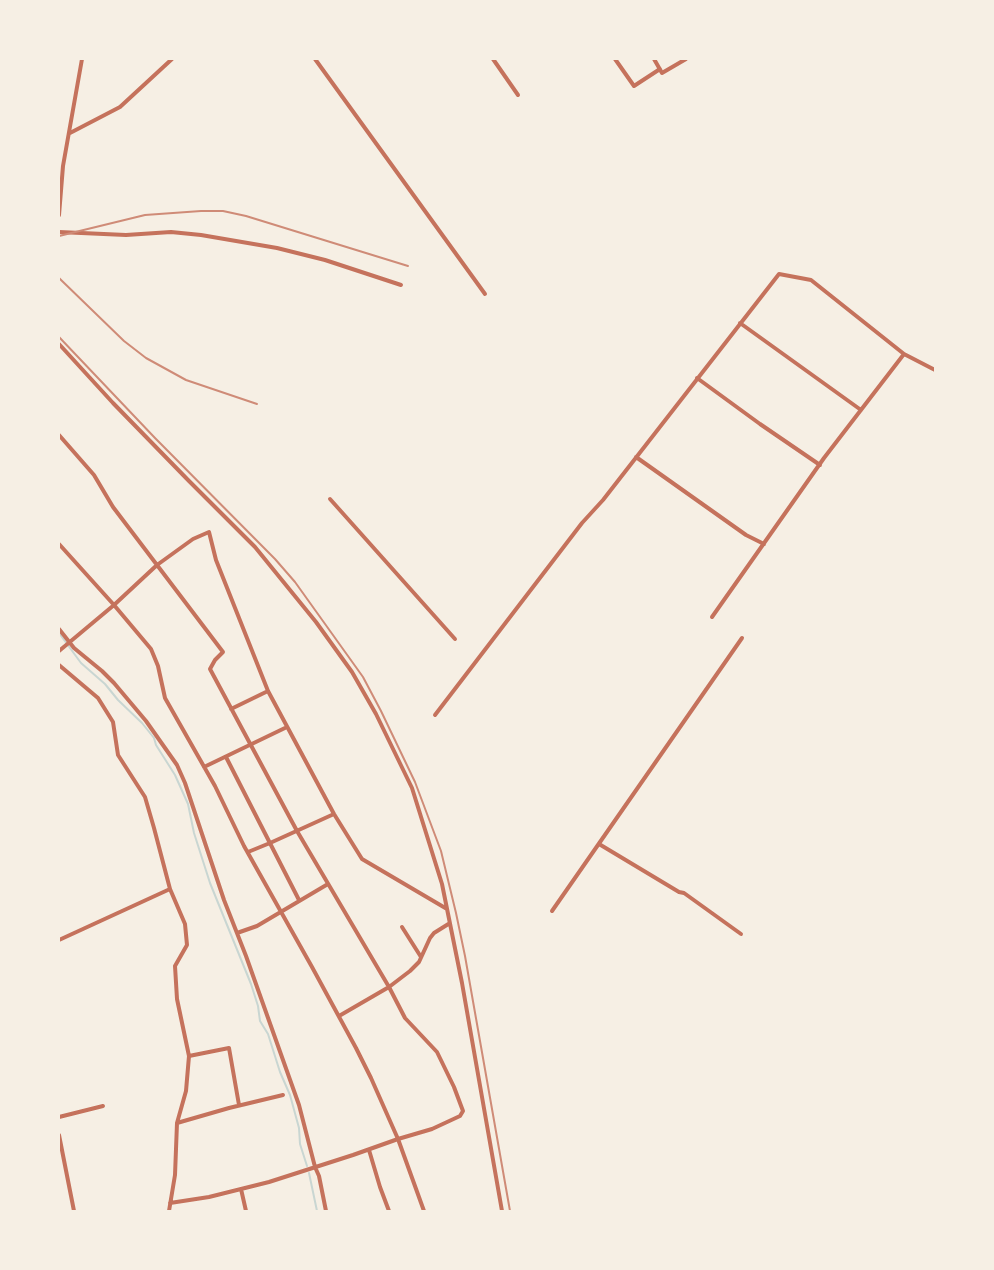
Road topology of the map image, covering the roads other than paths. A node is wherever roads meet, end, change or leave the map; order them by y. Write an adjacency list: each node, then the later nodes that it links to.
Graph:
1 (82, 59): 10 (street)
2 (172, 59): 10 (street)
3 (315, 59): 14 (street)
4 (493, 59): 9 (street)
5 (615, 59): 8 (street)
6 (654, 59): 8 (street)
7 (686, 59): 8 (street)
8 (660, 69)
9 (518, 95)
10 (70, 133): 11 (street)
11 (59, 214)
12 (59, 232): 13 (street)
13 (401, 285)
14 (485, 294)
15 (740, 323): 17 (street); 19 (street); 20 (street)
16 (59, 344): 51 (street)
17 (904, 354): 18 (street); 20 (street)
18 (935, 370)
19 (697, 378): 22 (street); 23 (street)
20 (861, 410): 23 (street)
21 (59, 435): 27 (street)
22 (636, 456): 26 (street); 38 (street)
23 (820, 465): 26 (street)
24 (330, 499): 32 (street)
25 (59, 544): 28 (street)
26 (764, 544): 29 (street)
27 (157, 565): 28 (street); 36 (street); 37 (street)
28 (114, 605): 33 (street); 42 (street)
29 (712, 617)
30 (59, 629): 33 (street)
31 (742, 638): 46 (street)
32 (455, 639)
33 (70, 642): 34 (street); 56 (street)
34 (59, 651)
35 (59, 665): 49 (street)
36 (268, 692): 37 (street); 39 (street)
37 (231, 709): 40 (street)
38 (435, 715)
39 (287, 727): 40 (street); 43 (street)
40 (251, 745): 41 (street); 44 (street)
41 (226, 757): 42 (street); 45 (street)
42 (204, 767): 47 (street)
43 (334, 814): 44 (street); 51 (street)
44 (297, 831): 45 (street); 48 (street)
45 (270, 844): 47 (street); 50 (street)
46 (599, 844): 53 (street); 57 (street)
47 (248, 852): 52 (street)
48 (328, 884): 50 (street); 60 (street)
49 (170, 889): 58 (street); 62 (street)
50 (299, 900): 52 (street)
51 (447, 909): 54 (street)
52 (280, 911): 56 (street); 61 (street)
53 (552, 911)
54 (450, 923): 59 (street); 80 (street)
55 (402, 927): 59 (street)
56 (237, 933): 71 (street)
57 (741, 934)
58 (59, 940)
59 (421, 957): 60 (street)
60 (389, 986): 61 (street); 69 (street)
61 (339, 1016): 69 (street)
62 (190, 1056): 64 (street); 67 (street)
63 (283, 1095): 64 (street)
64 (239, 1105): 67 (street)
65 (103, 1106): 66 (street)
66 (59, 1116)
67 (177, 1123): 73 (street)
68 (59, 1135): 74 (street)
69 (398, 1139): 70 (street); 79 (street)
70 (369, 1150): 71 (street); 78 (street)
71 (315, 1167): 72 (street); 77 (street)
72 (241, 1189): 73 (street); 76 (street)
73 (170, 1203): 75 (street)
74 (74, 1211)
75 (169, 1211)
76 (246, 1211)
77 (326, 1211)
78 (390, 1211)
79 (424, 1211)
80 (502, 1211)

